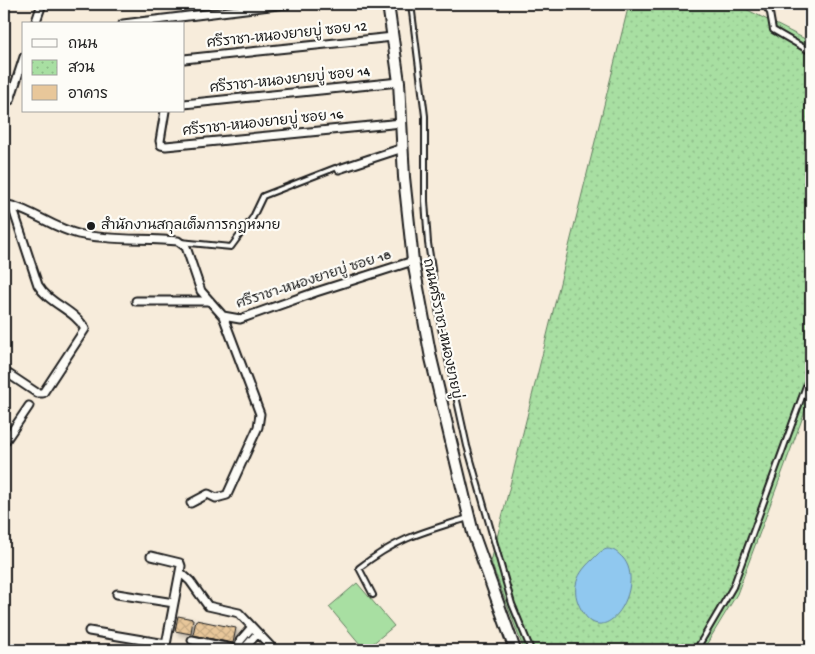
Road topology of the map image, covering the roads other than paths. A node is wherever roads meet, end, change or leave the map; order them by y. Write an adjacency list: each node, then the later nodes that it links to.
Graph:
1 (42, 4): 7 (street)
2 (286, 4): 6 (street)
3 (388, 4): 9 (main road, ถนนศรีราชา-หนองยายบู่)
4 (411, 4): 47 (lane)
5 (764, 4): 10 (lane)
6 (227, 7): 8 (street)
7 (36, 22)
8 (135, 22)
9 (393, 38): 11 (street, ศรีราชา-หนองยายบู่ ซอย 12); 13 (main road, ถนนศรีราชา-หนองยายบู่)
10 (811, 52)
11 (185, 59)
12 (22, 63): 14 (street)
13 (399, 82): 15 (street, ศรีราชา-หนองยายบู่ ซอย 14); 17 (main road, ถนนศรีราชา-หนองยายบู่)
14 (4, 102)
15 (185, 104)
16 (165, 112): 17 (street, ศรีราชา-หนองยายบู่ ซอย 16)
17 (402, 124): 18 (main road, ถนนศรีราชา-หนองยายบู่)
18 (403, 148): 19 (street); 23 (main road, ถนนศรีราชา-หนองยายบู่)
19 (337, 169): 22 (lane)
20 (4, 204): 21 (street)
21 (12, 206): 22 (street); 27 (street)
22 (178, 241): 25 (street, ศรีราชา-หนองยายบู่ ซอย 18)
23 (412, 261): 26 (street, ศรีราชา-หนองยายบู่ ซอย 18); 32 (main road, ถนนศรีราชา-หนองยายบู่)
24 (136, 300): 25 (street)
25 (210, 301): 26 (street, ศรีราชา-หนองยายบู่ ซอย 18)
26 (223, 316): 31 (street)
27 (4, 371)
28 (811, 372): 48 (lane)
29 (29, 406): 30 (street)
30 (4, 443)
31 (191, 502)
32 (470, 518): 36 (lane); 46 (main road, ถนนศรีราชา-หนองยายบู่)
33 (151, 556): 34 (street)
34 (180, 572): 37 (street); 38 (street)
35 (117, 594): 37 (street)
36 (373, 595)
37 (174, 603): 43 (street)
38 (251, 628): 40 (street); 44 (street)
39 (89, 631): 43 (street)
40 (257, 634): 44 (street); 45 (street)
41 (192, 640): 44 (street)
42 (811, 644): 49 (street)
43 (166, 647)
44 (240, 650)
45 (274, 650)
46 (515, 650)
47 (531, 650)
48 (696, 650)
49 (810, 650)

